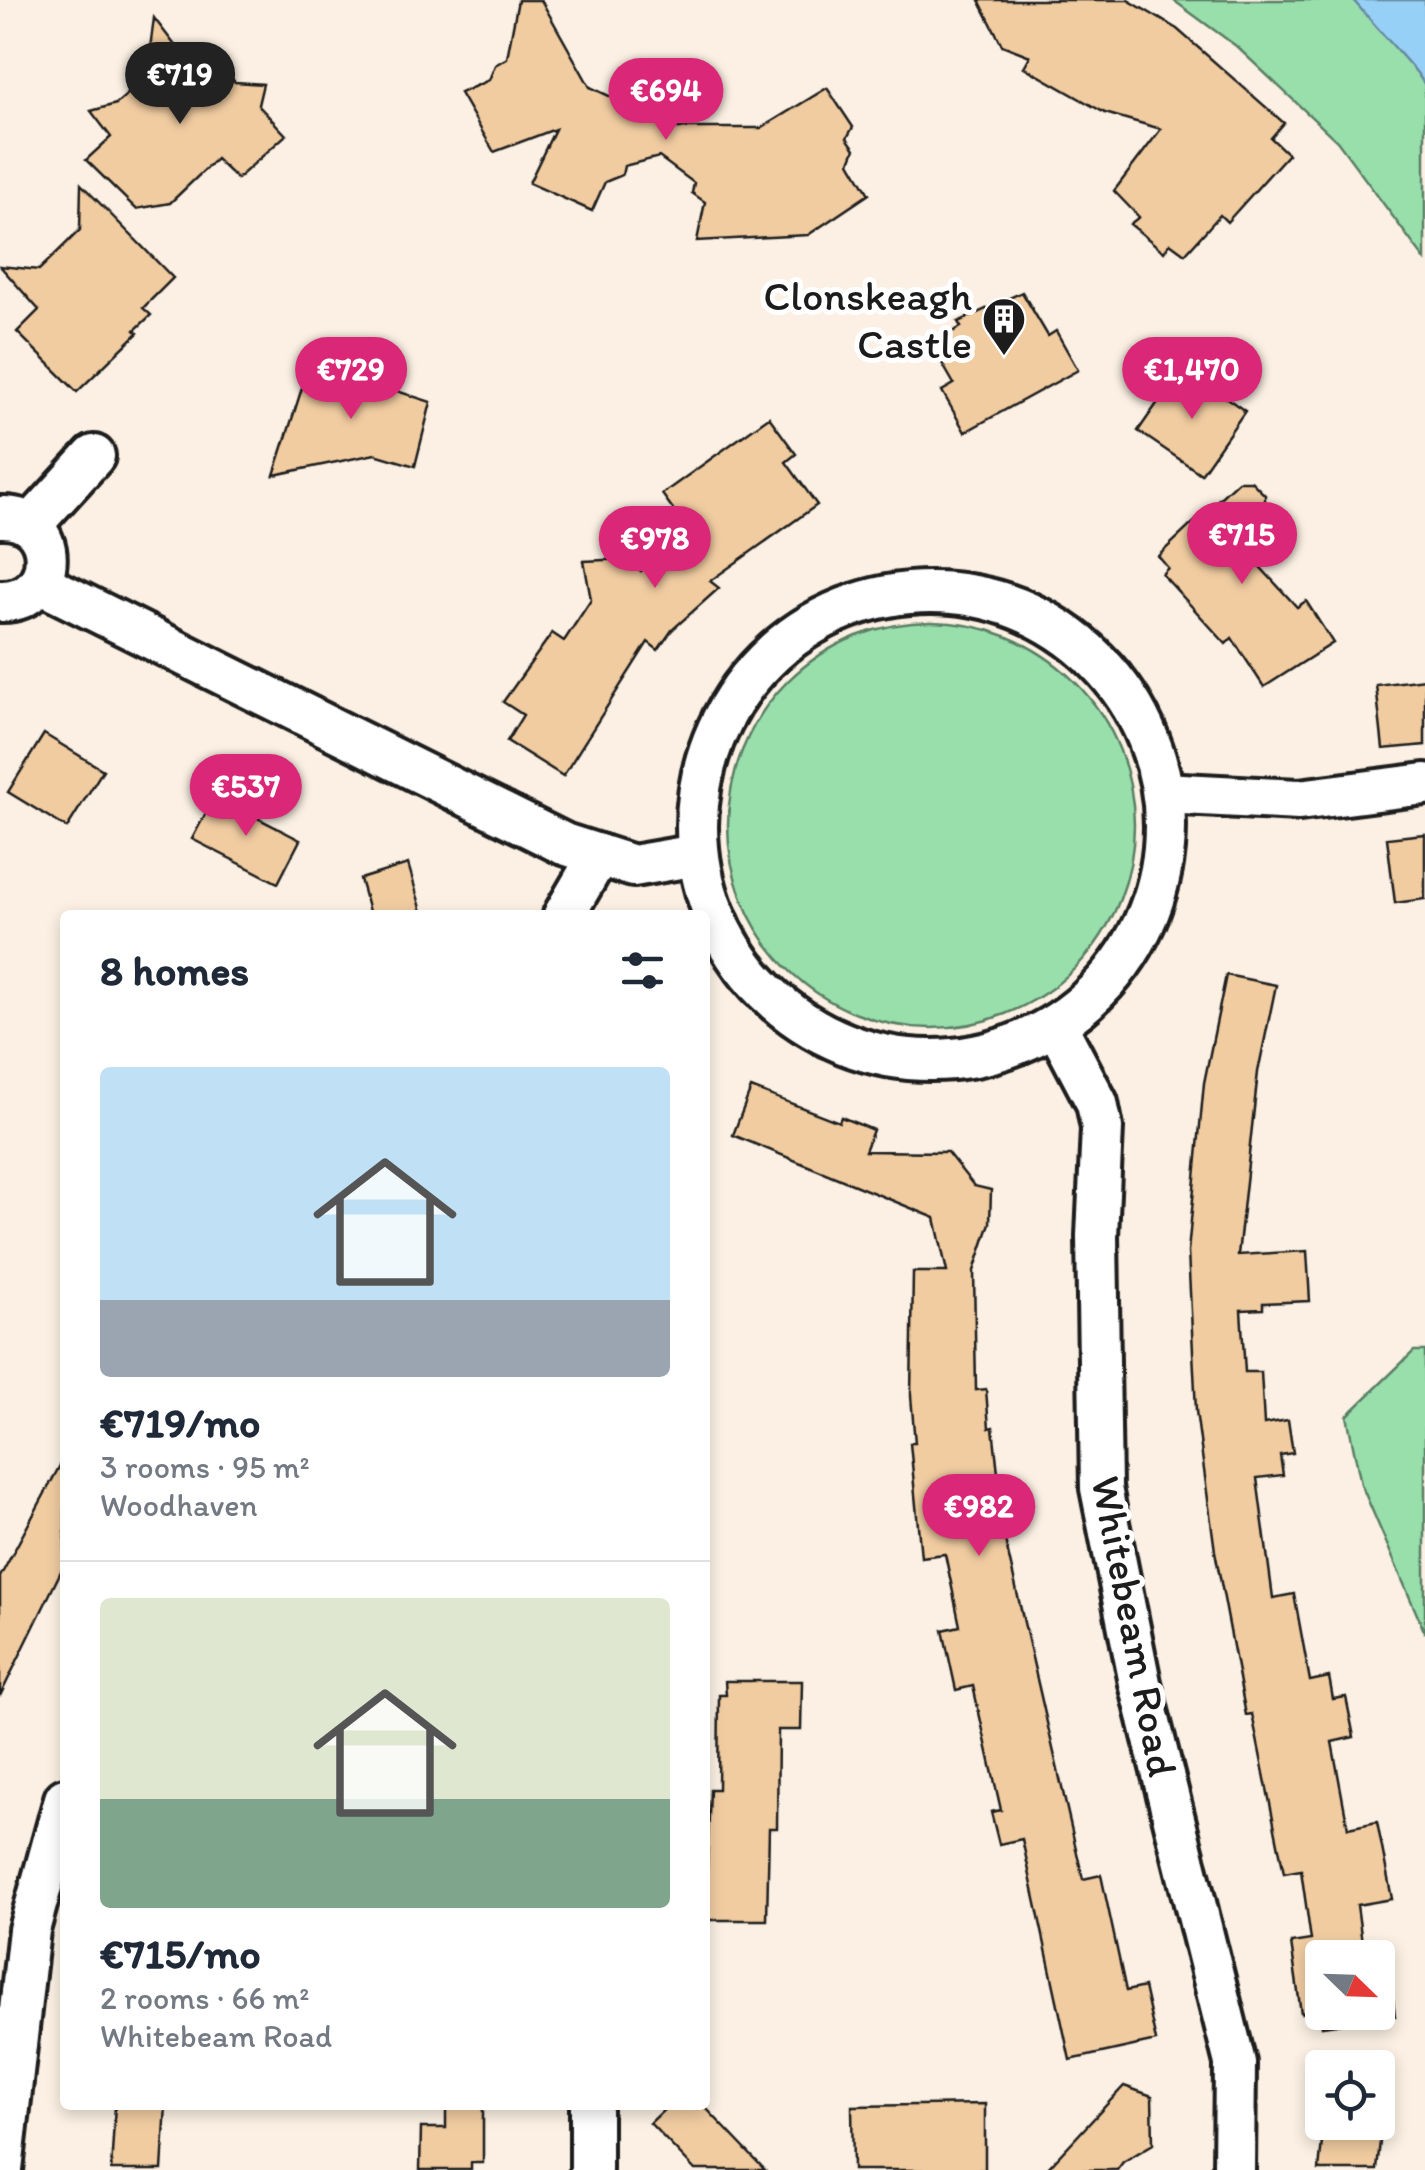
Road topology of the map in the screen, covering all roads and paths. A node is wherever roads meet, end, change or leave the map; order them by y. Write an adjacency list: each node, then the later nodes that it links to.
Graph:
1 (94, 456): 2 (street)
2 (15, 521): 3 (street)
3 (40, 583): 4 (street); 7 (street)
4 (0, 601)
5 (1425, 784): 6 (street)
6 (1164, 794): 8 (street); 10 (street)
7 (599, 855): 8 (street); 9 (street)
8 (697, 856): 10 (street)
9 (567, 910)
10 (1056, 1024): 16 (street, Whitebeam Road)
11 (60, 1813): 12 (street)
12 (14, 1928): 14 (street)
13 (591, 2110): 15 (street)
14 (2, 2170)
15 (591, 2170)
16 (1234, 2170)

